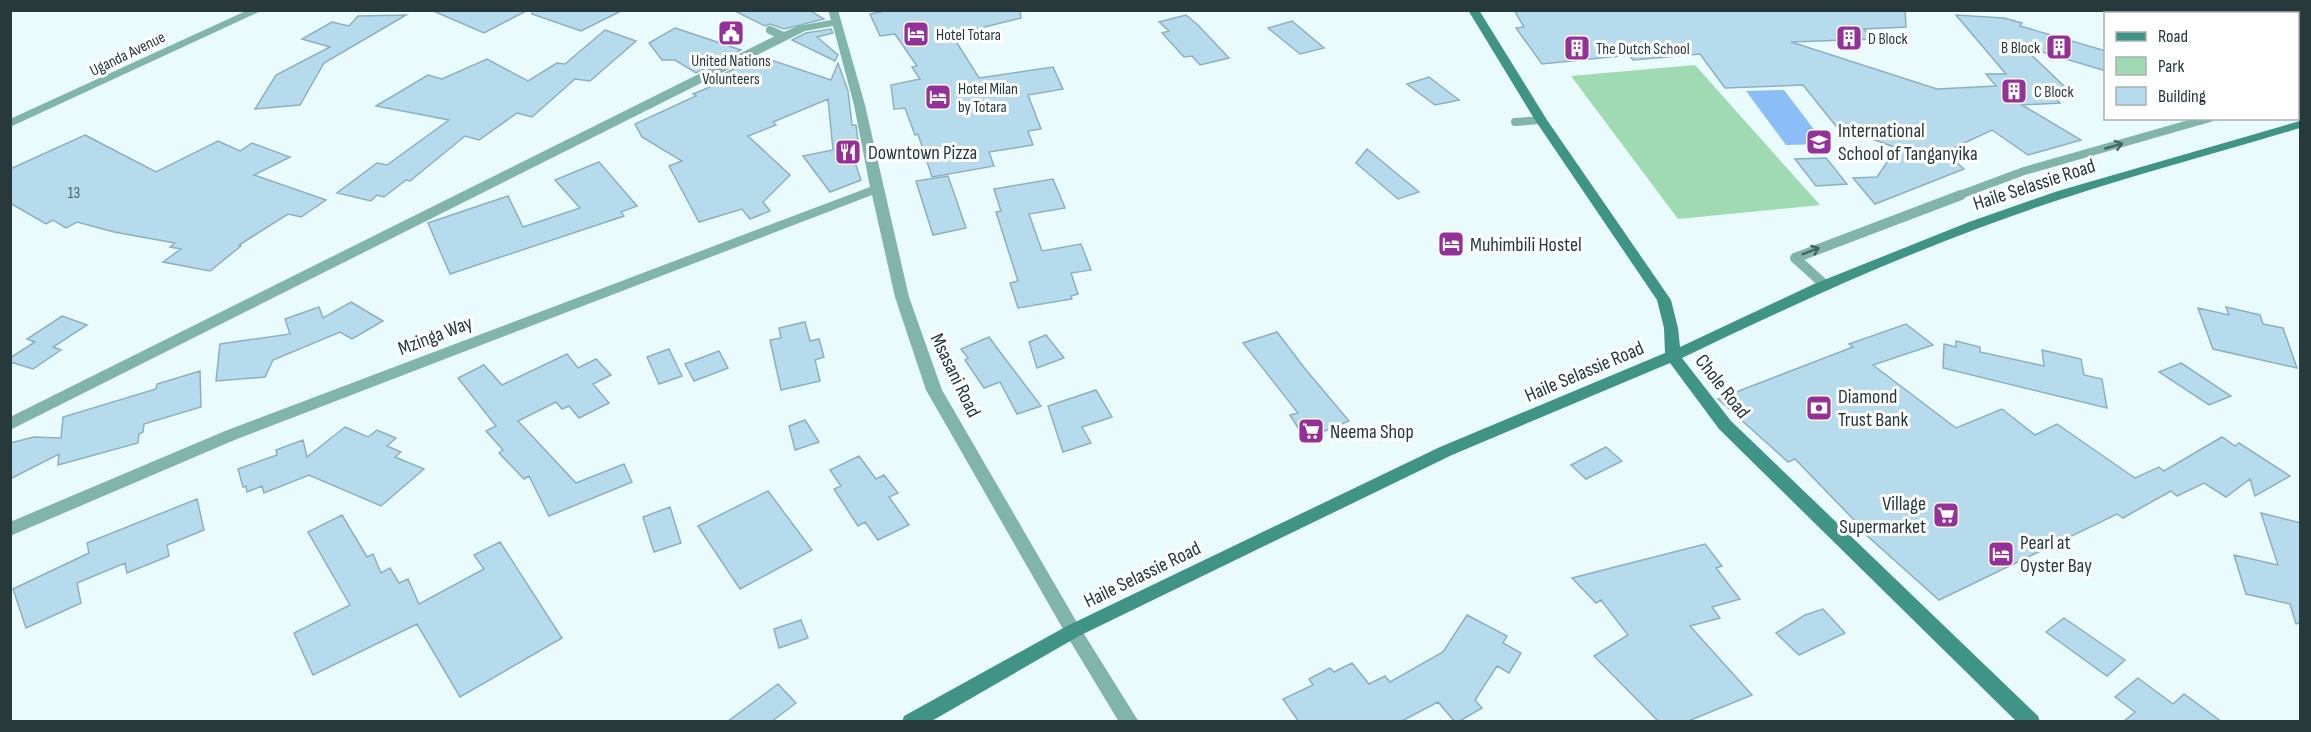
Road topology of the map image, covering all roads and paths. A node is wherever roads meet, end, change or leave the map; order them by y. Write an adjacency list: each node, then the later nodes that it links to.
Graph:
1 (258, 10): 9 (street, Uganda Avenue)
2 (1473, 10): 6 (street, Chole Road)
3 (835, 16): 5 (street); 11 (street, Msasani Road)
4 (770, 30): 5 (lane)
5 (783, 36): 14 (street)
6 (1541, 120): 8 (lane); 13 (street, Chole Road)
7 (2203, 120): 12 (lane, one-way to 7)
8 (1515, 122)
9 (10, 124)
10 (2301, 124): 12 (street, Haile Selassie Road)
11 (879, 188): 15 (street, Mzinga Way); 16 (street, Msasani Road)
12 (1825, 285): 13 (street, Haile Selassie Road)
13 (1673, 356): 16 (street, Haile Selassie Road); 19 (street, Chole Road)
14 (10, 424)
15 (10, 530)
16 (1073, 631): 17 (street, Haile Selassie Road); 18 (street, Msasani Road)
17 (911, 722)
18 (1130, 722)
19 (2031, 722)

